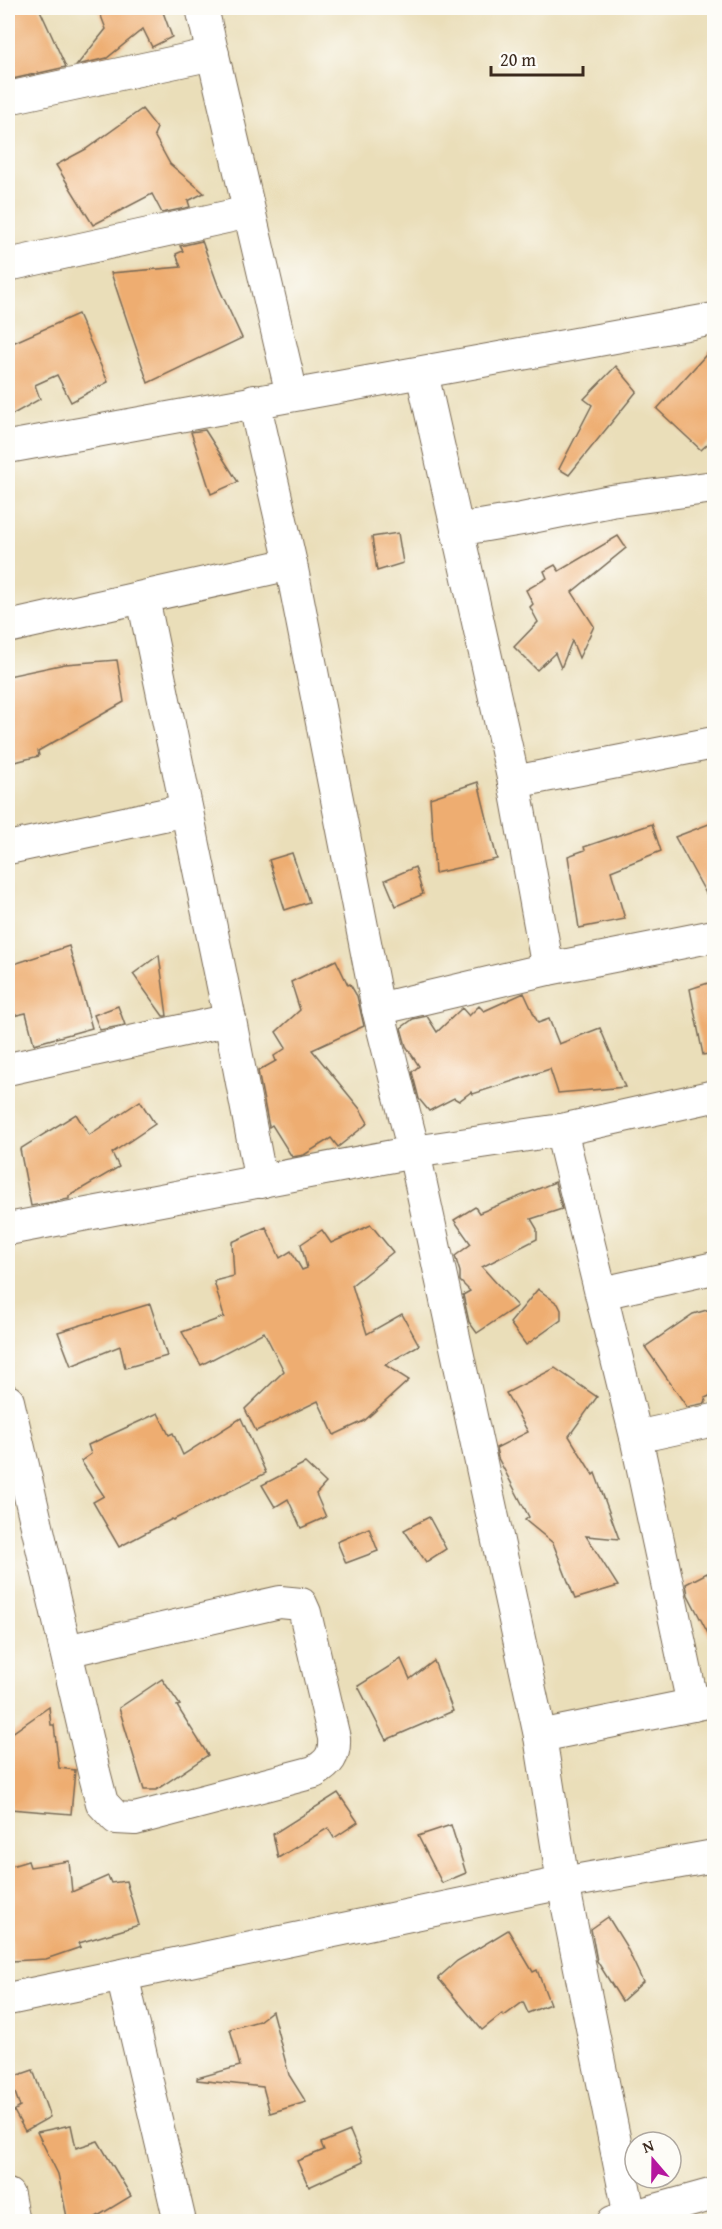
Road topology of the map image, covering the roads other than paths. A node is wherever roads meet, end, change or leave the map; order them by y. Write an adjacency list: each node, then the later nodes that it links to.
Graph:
1 (202, 8): 2 (street)
2 (213, 54): 3 (street); 4 (street)
3 (8, 98)
4 (249, 212): 5 (street); 8 (street)
5 (8, 265)
6 (714, 319): 7 (street)
7 (422, 373): 8 (street); 12 (street)
8 (292, 395): 9 (street)
9 (254, 401): 10 (street); 13 (street)
10 (8, 447)
11 (714, 489): 12 (street)
12 (457, 530): 17 (street)
13 (291, 564): 14 (street); 22 (street)
14 (143, 598): 15 (street); 18 (street)
15 (8, 627)
16 (714, 743): 17 (street)
17 (514, 782): 21 (street)
18 (186, 810): 19 (street); 23 (street)
19 (8, 848)
20 (714, 936): 21 (street)
21 (548, 969): 22 (street)
22 (378, 1009): 27 (street)
23 (230, 1020): 24 (street); 28 (street)
24 (8, 1069)
25 (714, 1095): 26 (street)
26 (561, 1130): 27 (street); 31 (street)
27 (414, 1152): 28 (street); 37 (street)
28 (261, 1182): 29 (street)
29 (8, 1229)
30 (714, 1268): 31 (street)
31 (602, 1293): 34 (street)
32 (8, 1401): 35 (street)
33 (714, 1420): 34 (street)
34 (636, 1437): 36 (street)
35 (66, 1651): 35 (street)
36 (704, 1703): 37 (street)
37 (540, 1736): 39 (street)
38 (714, 1856): 39 (street)
39 (563, 1883): 40 (street); 44 (street)
40 (122, 1975): 41 (street); 46 (street)
41 (8, 1999)
42 (714, 2194): 44 (street)
43 (8, 2195): 45 (street)
44 (625, 2220)
45 (13, 2222)
46 (180, 2222)

